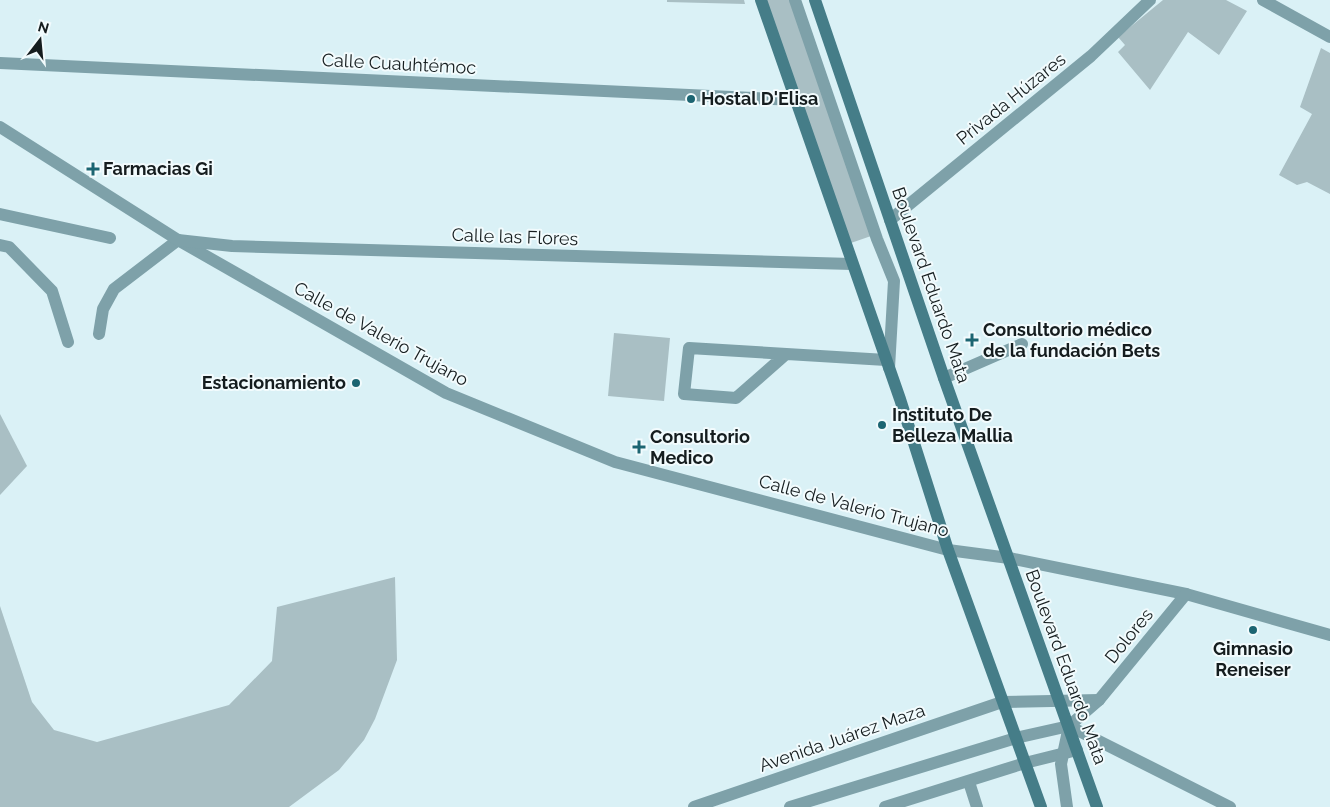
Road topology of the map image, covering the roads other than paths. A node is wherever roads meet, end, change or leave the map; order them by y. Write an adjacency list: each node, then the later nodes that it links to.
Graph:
1 (761, 0): 8 (main road)
2 (795, 0): 20 (street)
3 (815, 0): 11 (main road, Boulevard Eduardo Mata)
4 (1150, 0): 11 (street, Privada Húzares)
5 (1263, 0): 6 (street)
6 (1330, 37)
7 (0, 63): 8 (street, Calle Cuauhtémoc)
8 (796, 100): 15 (main road)
9 (0, 127): 13 (street, Calle de Valerio Trujano)
10 (0, 214): 12 (street)
11 (890, 220): 21 (main road, Boulevard Eduardo Mata)
12 (110, 238)
13 (178, 240): 15 (street, Calle las Flores); 16 (street); 22 (street, Calle de Valerio Trujano)
14 (0, 245): 17 (street)
15 (852, 264): 20 (main road)
16 (99, 334)
17 (68, 342)
18 (1022, 344): 21 (street)
19 (785, 355): 19 (street); 20 (street)
20 (888, 364): 22 (main road)
21 (944, 378): 23 (main road, Boulevard Eduardo Mata)
22 (948, 550): 23 (street, Calle de Valerio Trujano); 28 (main road)
23 (1009, 558): 24 (street, Calle de Valerio Trujano); 26 (main road, Boulevard Eduardo Mata)
24 (1186, 594): 25 (street, Calle de Valerio Trujano); 27 (street, Dolores)
25 (1330, 635)
26 (1059, 700): 27 (street); 28 (street, Avenida Juárez Maza); 29 (main road, Boulevard Eduardo Mata)
27 (1099, 700): 29 (street, Dolores)
28 (1002, 702): 30 (main road); 35 (street, Avenida Juárez Maza)
29 (1069, 726): 30 (street); 31 (main road, Boulevard Eduardo Mata); 32 (street); 42 (street)
30 (1016, 738): 33 (main road); 36 (street)
31 (1077, 750): 32 (street); 41 (main road, Boulevard Eduardo Mata)
32 (1064, 753): 33 (street); 40 (street)
33 (1025, 763): 34 (street); 39 (main road)
34 (970, 782): 37 (street); 38 (street)
35 (694, 807)
36 (790, 807)
37 (885, 807)
38 (978, 807)
39 (1041, 807)
40 (1066, 807)
41 (1097, 807)
42 (1230, 807)

